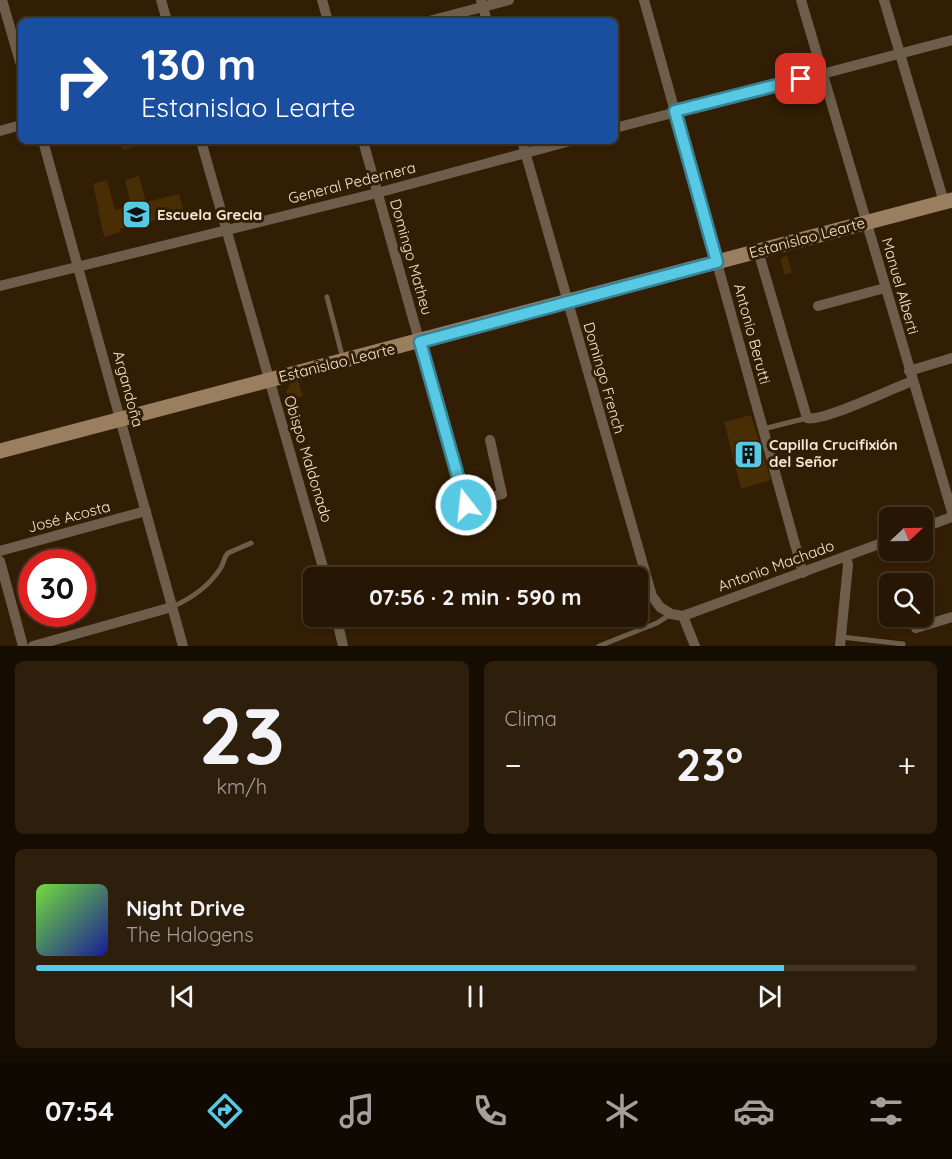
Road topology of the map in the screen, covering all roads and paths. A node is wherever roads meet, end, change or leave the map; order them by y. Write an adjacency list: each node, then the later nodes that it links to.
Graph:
1 (2, 0): 14 (street)
2 (161, 0): 9 (street)
3 (321, 0): 10 (street)
4 (509, 0): 8 (street)
5 (644, 0): 16 (street, Antonio Berutti)
6 (801, 0): 15 (street, Manuel Alberti)
7 (884, 0): 13 (street)
8 (482, 4): 11 (street)
9 (166, 18)
10 (327, 18)
11 (438, 18)
12 (952, 40): 13 (street)
13 (900, 53): 15 (street); 27 (street)
14 (18, 55)
15 (822, 73): 16 (street); 28 (street, Manuel Alberti)
16 (675, 111): 18 (street); 31 (street, Antonio Berutti)
17 (18, 126): 19 (street)
18 (618, 127)
19 (0, 131)
20 (44, 144): 32 (street, Argandoña)
21 (202, 144): 29 (street, Obispo Maldonado)
22 (364, 144): 26 (street, Domingo Matheu)
23 (523, 144): 25 (street, Domingo French)
24 (560, 144): 25 (street, General Pedernera)
25 (526, 154): 26 (street, General Pedernera); 36 (street, Domingo French)
26 (377, 193): 29 (street, General Pedernera); 38 (street, Domingo Matheu)
27 (948, 201): 28 (street, Estanislao Learte)
28 (866, 222): 30 (street, Estanislao Learte); 34 (street, Manuel Alberti)
29 (227, 230): 32 (street, General Pedernera); 42 (street, Obispo Maldonado)
30 (758, 251): 31 (street, Estanislao Learte); 43 (street)
31 (717, 262): 36 (street, Estanislao Learte); 45 (street, Antonio Berutti)
32 (79, 266): 33 (street, General Pedernera); 44 (street, Argandoña)
33 (0, 286)
34 (885, 288): 37 (street); 41 (street, Manuel Alberti)
35 (327, 297): 40 (lane)
36 (566, 301): 38 (street, Estanislao Learte); 62 (street, Domingo French)
37 (818, 306)
38 (420, 342): 40 (street, Estanislao Learte); 48 (street, Domingo Matheu)
39 (952, 358): 41 (street)
40 (343, 361): 42 (street, Estanislao Learte)
41 (911, 376): 43 (street); 50 (street, Manuel Alberti)
42 (269, 380): 44 (street, Estanislao Learte); 59 (street, Obispo Maldonado)
43 (807, 418): 45 (lane)
44 (121, 419): 47 (street, Estanislao Learte); 49 (street, Argandoña)
45 (763, 429): 60 (street, Antonio Berutti)
46 (490, 440): 48 (street)
47 (0, 452)
48 (466, 505): 52 (street, Domingo Matheu)
49 (146, 512): 56 (street, José Acosta); 61 (street, Argandoña)
50 (952, 512)
51 (952, 517): 53 (street)
52 (470, 521)
53 (933, 524)
54 (251, 543): 61 (lane)
55 (879, 544): 57 (street, Antonio Machado)
56 (0, 551)
57 (846, 557): 60 (street, Antonio Machado); 67 (street)
58 (0, 561): 69 (street)
59 (323, 567)
60 (803, 573): 63 (street, Antonio Machado)
61 (172, 607): 70 (street); 71 (street, Argandoña)
62 (671, 614): 63 (street, Antonio Machado); 73 (lane)
63 (683, 616): 74 (street)
64 (952, 617): 66 (street)
65 (339, 627): 72 (street)
66 (916, 628)
67 (840, 641): 68 (lane)
68 (903, 644)
69 (23, 646)
70 (33, 646)
71 (183, 646)
72 (343, 646)
73 (599, 646)
74 (695, 646)

